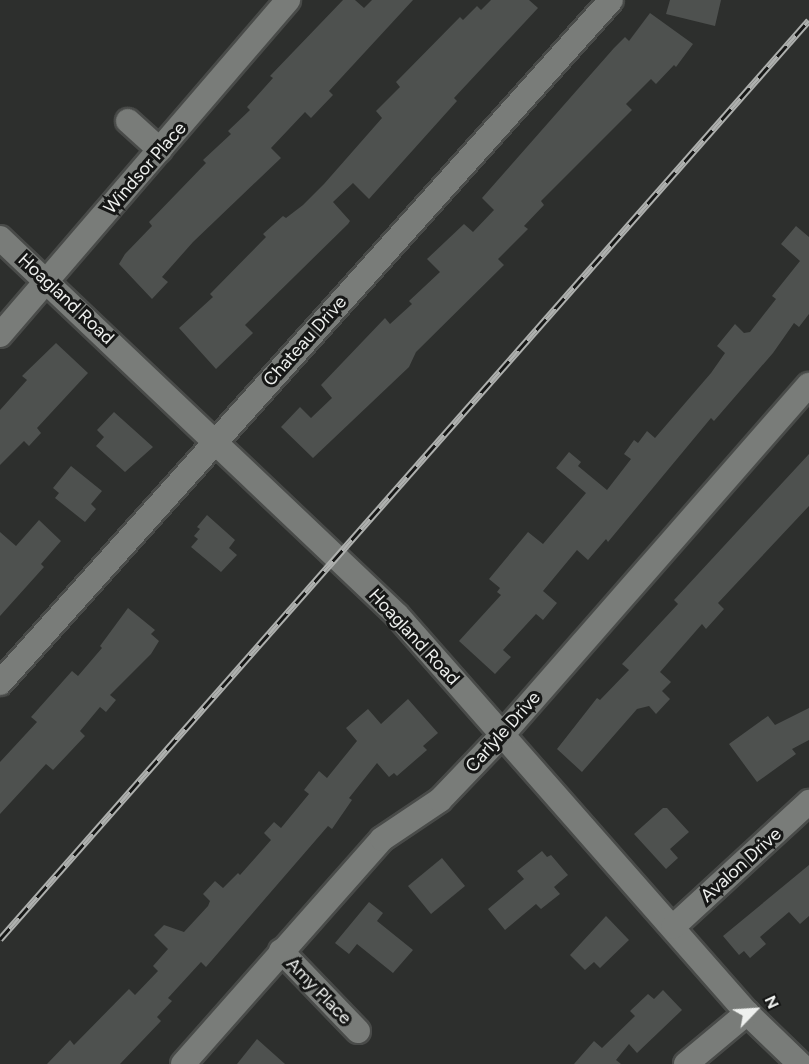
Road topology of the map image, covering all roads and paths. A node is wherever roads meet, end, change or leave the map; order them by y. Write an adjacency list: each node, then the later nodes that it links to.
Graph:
1 (288, 0): 4 (street, Windsor Place)
2 (611, 0): 9 (street, Chateau Drive)
3 (128, 121): 4 (street)
4 (160, 150): 6 (street, Windsor Place)
5 (0, 238): 6 (street, Hoagland Road)
6 (48, 282): 7 (street, Windsor Place); 9 (street, Hoagland Road)
7 (0, 335)
8 (809, 385): 11 (street, Carlyle Drive)
9 (217, 440): 10 (street, Chateau Drive); 11 (street, Hoagland Road)
10 (0, 683)
11 (503, 734): 13 (street, Hoagland Road); 14 (street, Carlyle Drive)
12 (809, 802): 13 (street, Avalon Drive)
13 (673, 927): 15 (street, Hoagland Road)
14 (281, 951): 16 (street, Amy Place); 17 (street, Carlyle Drive)
15 (747, 1013): 18 (street); 19 (street, Hoagland Road)
16 (358, 1031)
17 (183, 1064)
18 (686, 1064)
19 (800, 1064)

